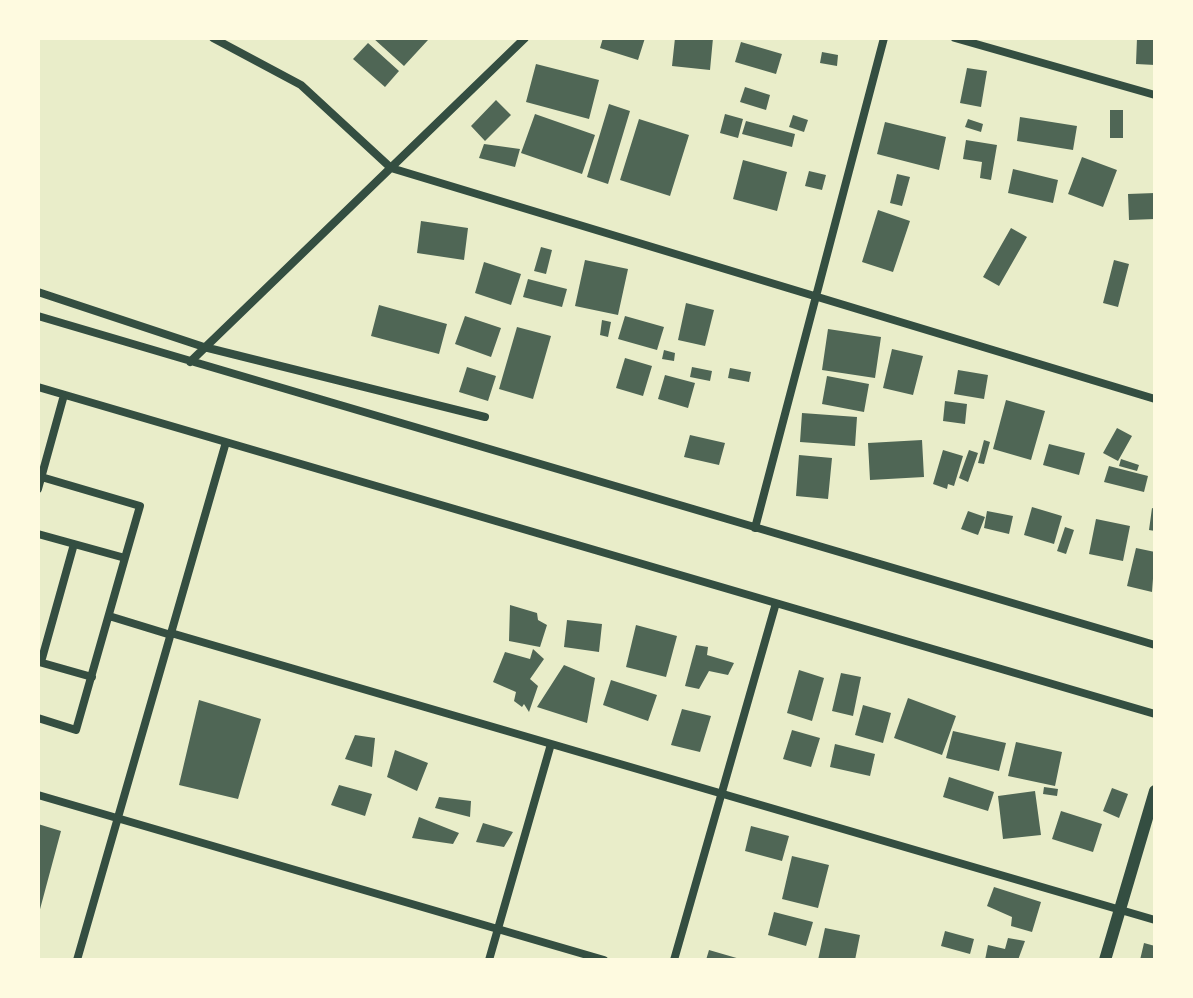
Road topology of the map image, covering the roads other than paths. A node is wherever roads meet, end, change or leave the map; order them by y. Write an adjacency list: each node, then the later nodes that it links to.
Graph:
1 (213, 38): 6 (street)
2 (525, 38): 6 (street)
3 (884, 38): 8 (street)
4 (955, 38): 5 (street)
5 (1155, 95)
6 (391, 168): 8 (street); 10 (street)
7 (38, 292): 10 (street)
8 (817, 298): 14 (street); 19 (street)
9 (38, 316): 11 (street)
10 (204, 347): 11 (street); 15 (street)
11 (190, 362): 19 (street)
12 (38, 387): 13 (street)
13 (64, 395): 16 (street); 17 (street)
14 (1155, 399)
15 (485, 417)
16 (226, 442): 23 (street); 25 (street)
17 (40, 477): 18 (street); 22 (street)
18 (38, 489)
19 (755, 528): 26 (street)
20 (38, 534): 21 (street)
21 (74, 544): 22 (street); 27 (street)
22 (125, 558): 24 (street)
23 (776, 603): 29 (street); 33 (street)
24 (109, 616): 25 (street); 28 (street)
25 (171, 634): 31 (street); 35 (street)
26 (1155, 645)
27 (40, 662): 28 (street)
28 (92, 677): 30 (street)
29 (1155, 714)
30 (38, 718)
31 (551, 744): 33 (street); 38 (street)
32 (1155, 791): 36 (street)
33 (721, 794): 36 (street); 42 (street)
34 (38, 795): 35 (street)
35 (118, 818): 38 (street); 39 (street)
36 (1119, 910): 37 (street); 43 (street)
37 (1155, 920)
38 (498, 929): 40 (street); 41 (street)
39 (77, 960)
40 (489, 960)
41 (604, 960)
42 (674, 960)
43 (1105, 960)

